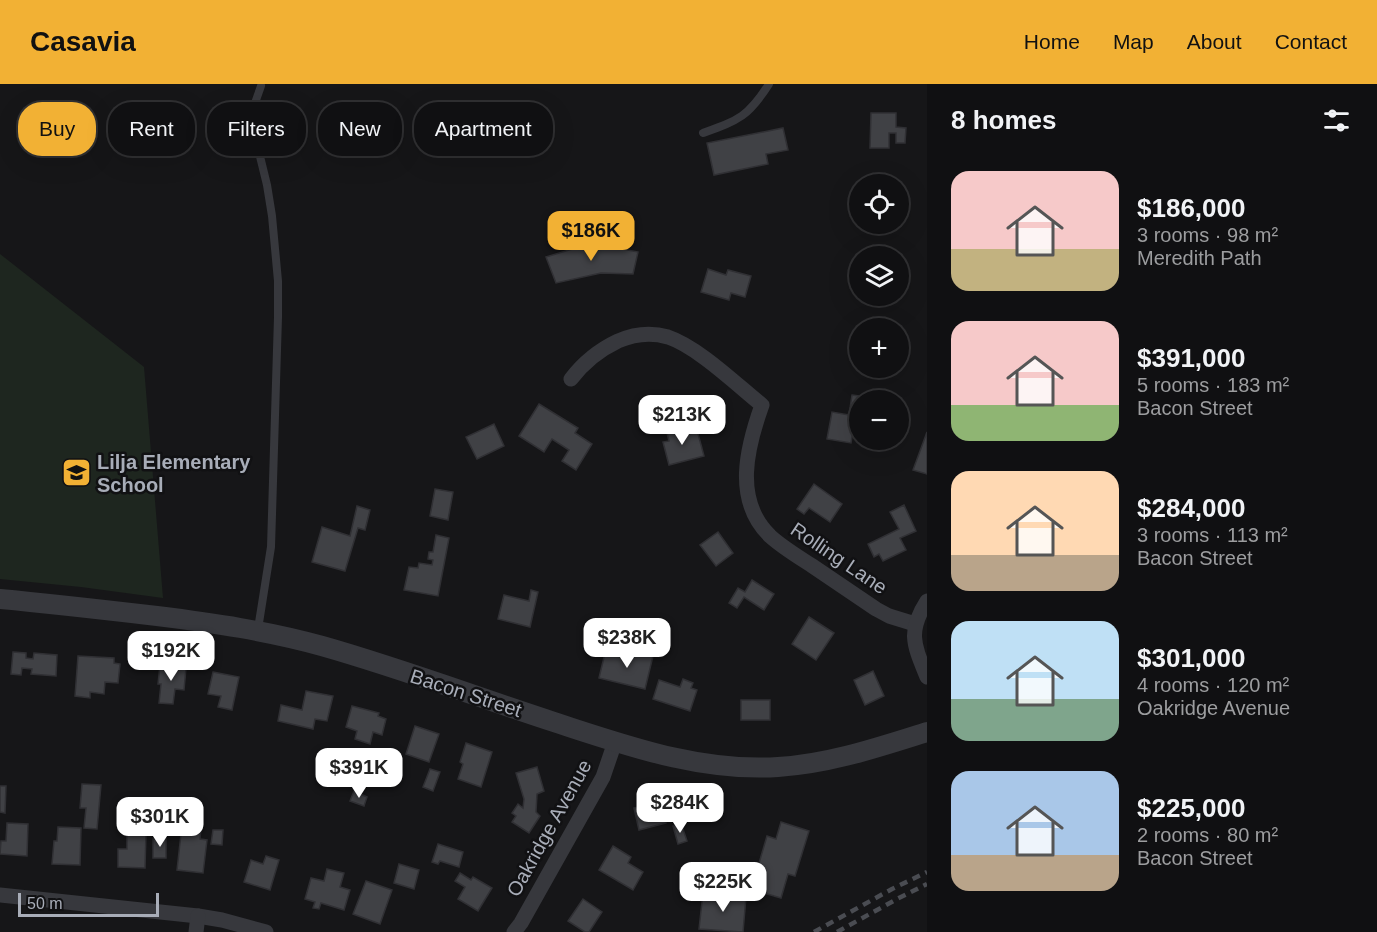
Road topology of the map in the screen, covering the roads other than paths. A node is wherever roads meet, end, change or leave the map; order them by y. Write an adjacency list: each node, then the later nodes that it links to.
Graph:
1 (769, 84): 3 (lane)
2 (261, 86): 8 (lane)
3 (703, 133)
4 (572, 379): 7 (street, Rolling Lane)
5 (0, 599): 8 (street, Bacon Street)
6 (927, 601): 7 (street)
7 (915, 624): 9 (street)
8 (258, 631): 11 (street, Bacon Street)
9 (927, 677)
10 (927, 732): 11 (street, Bacon Street)
11 (615, 742): 16 (street, Oakridge Avenue)
12 (0, 895): 13 (street)
13 (198, 916): 14 (street); 15 (street)
14 (196, 932)
15 (266, 932)
16 (514, 932)

